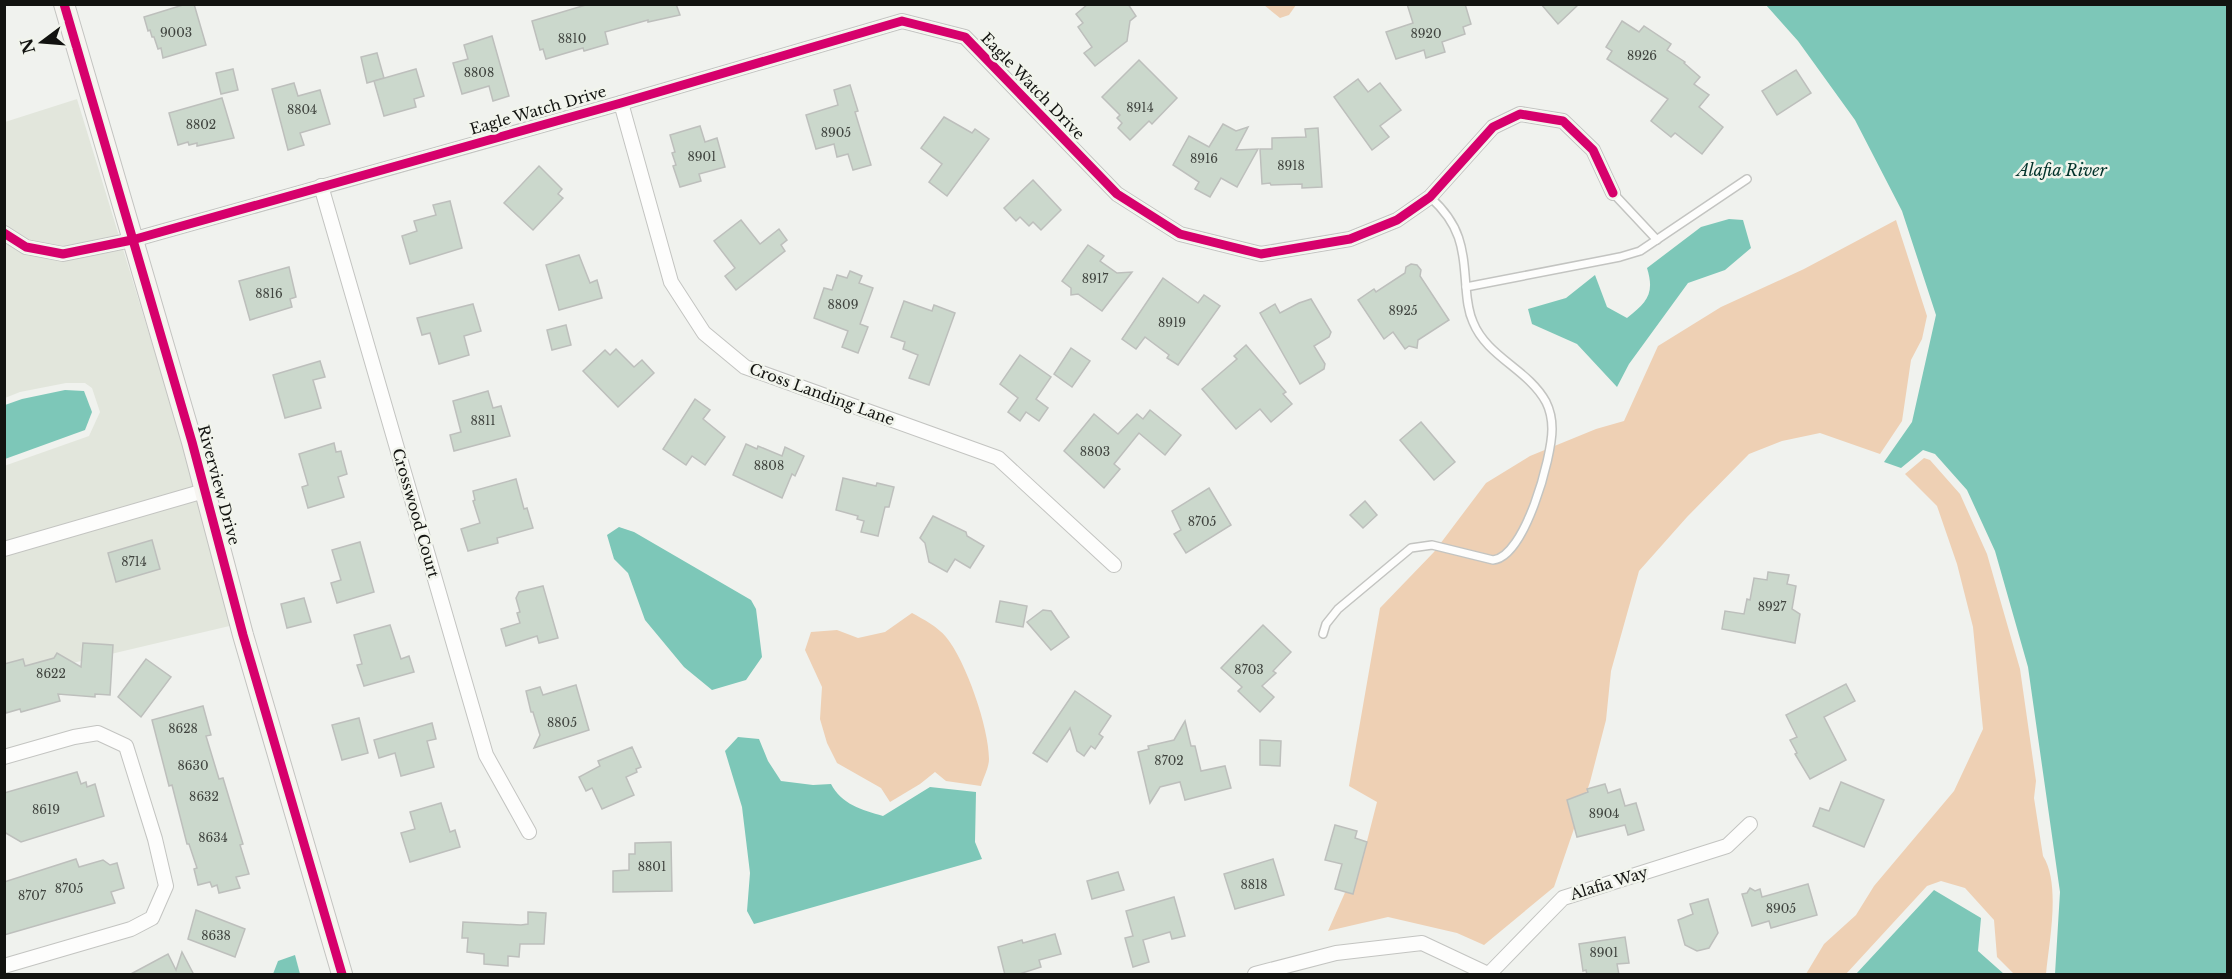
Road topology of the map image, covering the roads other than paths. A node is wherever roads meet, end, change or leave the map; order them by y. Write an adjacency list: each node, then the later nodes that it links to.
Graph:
1 (64, 4): 8 (street, Riverview Drive)
2 (621, 103): 4 (street, Eagle Watch Drive); 6 (street, Eagle Watch Drive); 13 (street, Cross Landing Lane)
3 (1747, 179): 9 (lane)
4 (321, 186): 8 (street, Eagle Watch Drive); 17 (street, Crosswood Court)
5 (1613, 193): 6 (street, Eagle Watch Drive); 9 (lane)
6 (1430, 197): 10 (lane)
7 (4, 233): 8 (street, Eagle Watch Drive)
8 (132, 240): 11 (street, Riverview Drive)
9 (1658, 240): 10 (lane)
10 (1466, 287): 14 (lane)
11 (204, 491): 12 (street); 19 (street, Riverview Drive)
12 (4, 549)
13 (1114, 565)
14 (1323, 634)
15 (4, 757): 18 (street)
16 (1750, 824): 21 (street, Alafia Way)
17 (529, 832)
18 (4, 966)
19 (342, 975)
20 (1255, 975): 21 (street)
21 (1488, 975)

